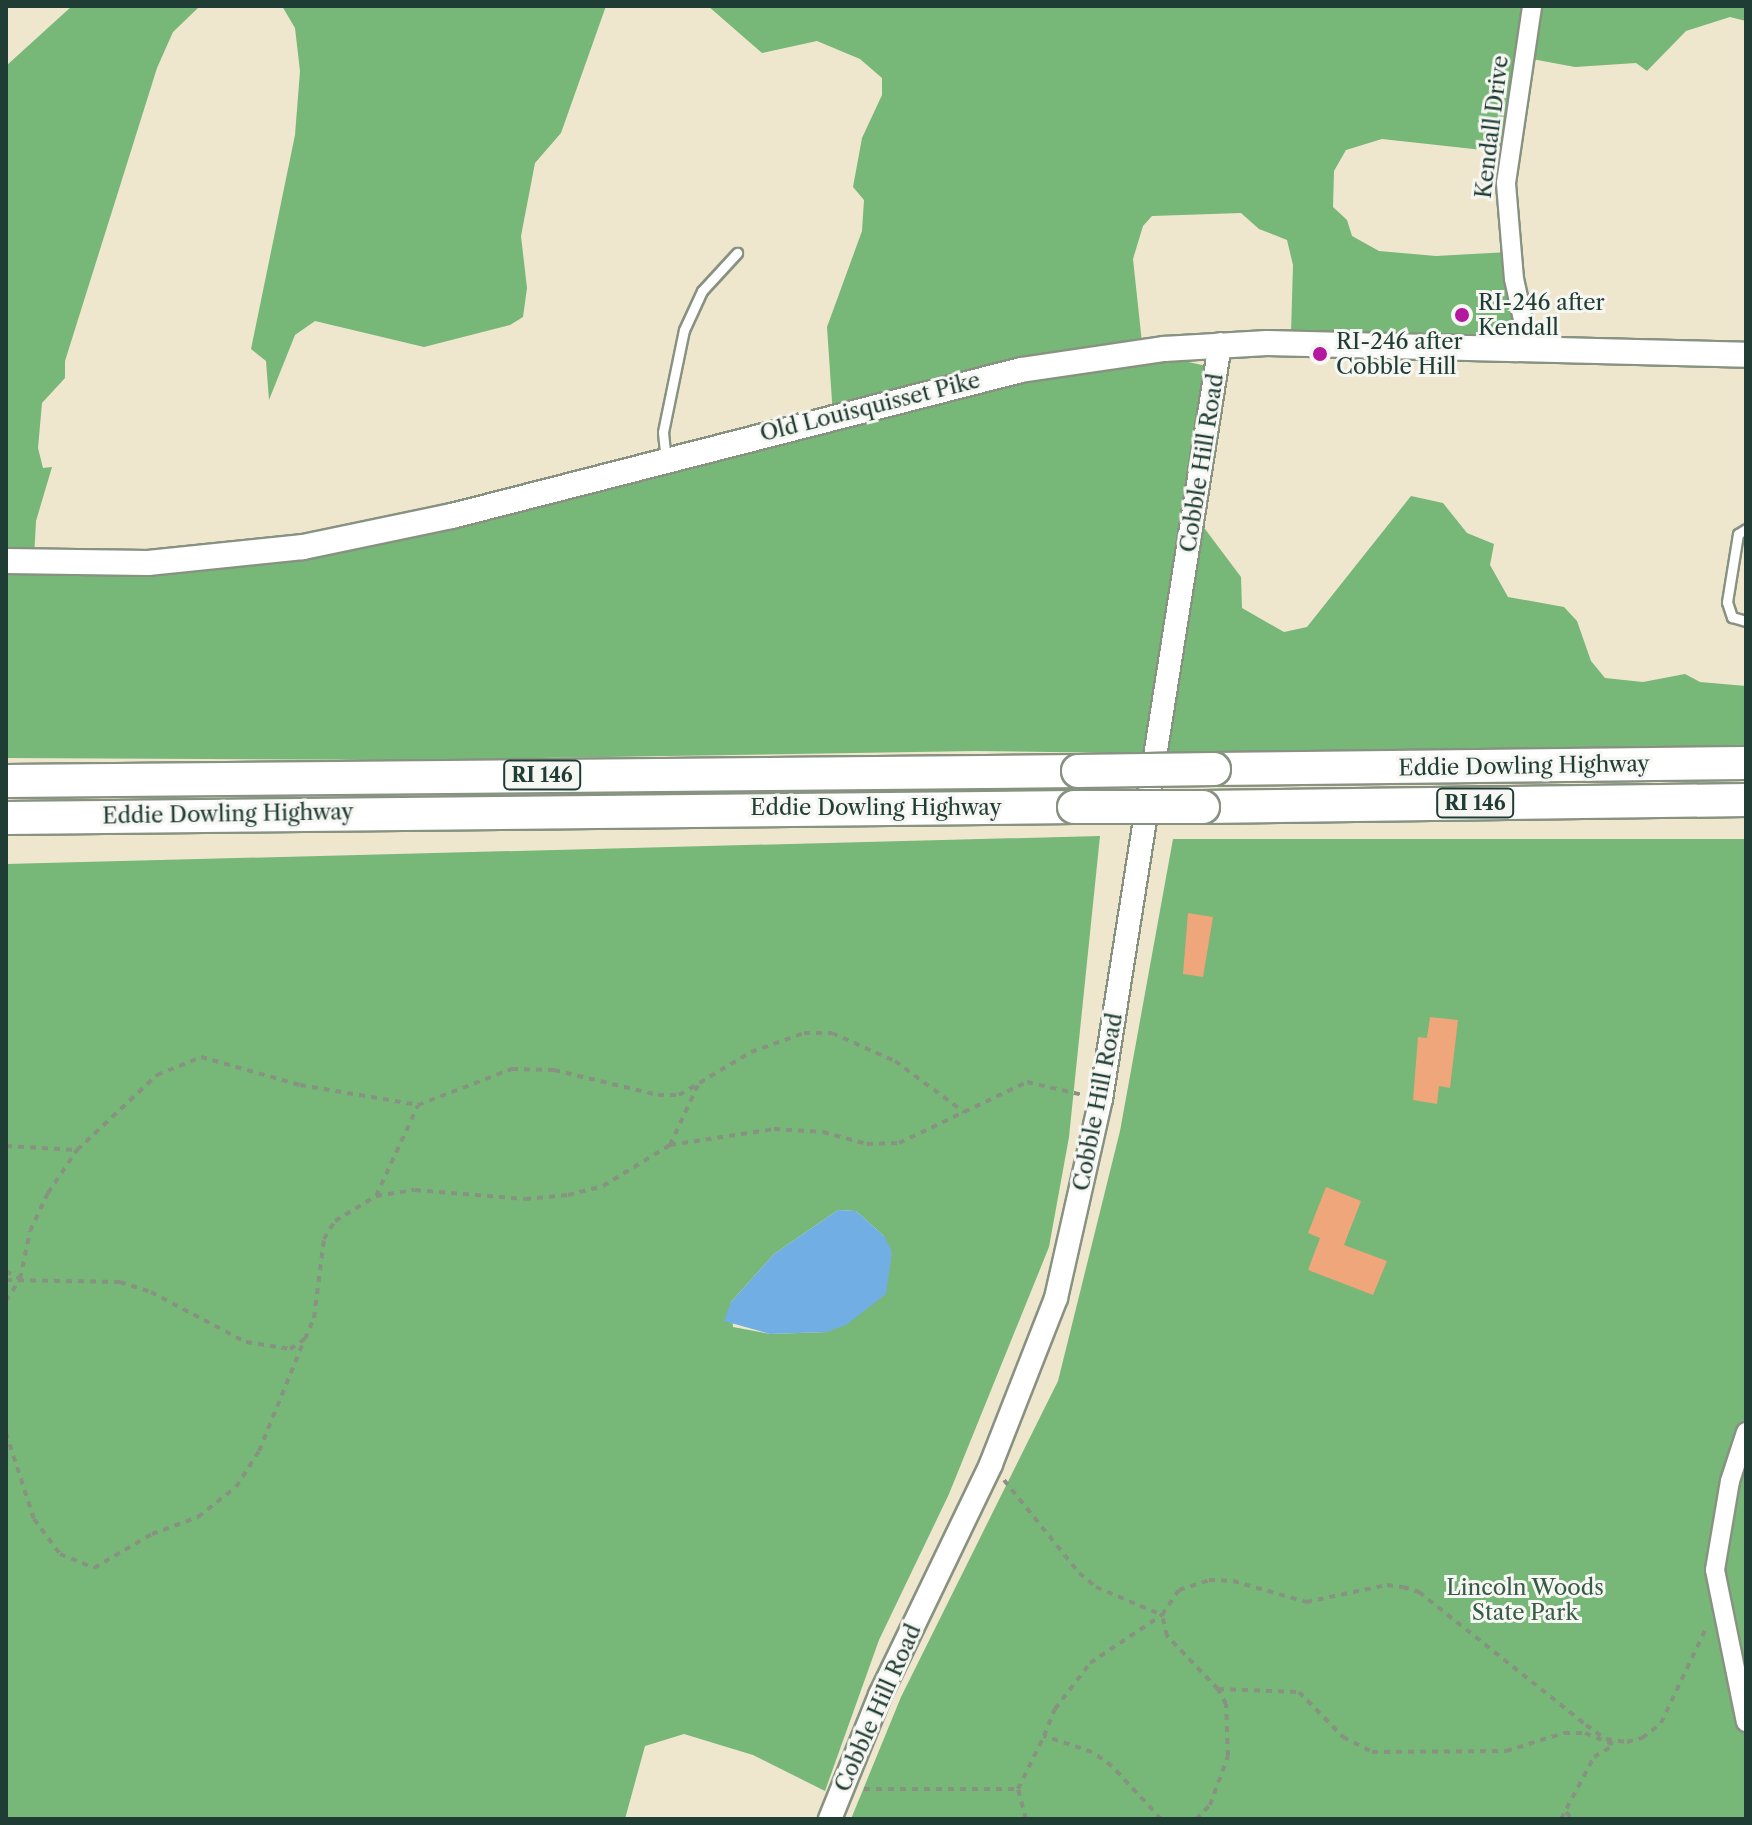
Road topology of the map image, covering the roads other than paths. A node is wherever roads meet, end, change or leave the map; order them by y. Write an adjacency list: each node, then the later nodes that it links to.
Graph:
1 (1532, 6): 4 (street, Kendall Drive)
2 (737, 253): 6 (lane)
3 (1220, 344): 4 (main road, Old Louisquisset Pike); 6 (main road, Old Louisquisset Pike); 16 (street, Cobble Hill Road)
4 (1529, 347): 5 (main road, Old Louisquisset Pike)
5 (1746, 355)
6 (666, 461): 8 (main road, Old Louisquisset Pike)
7 (1746, 529): 9 (lane)
8 (6, 561)
9 (1746, 621)
10 (1746, 763): 11 (highway, Eddie Dowling Highway / RI 146, bridge)
11 (6, 781)
12 (1746, 800): 13 (highway, Eddie Dowling Highway / RI 146, bridge)
13 (6, 818)
14 (1746, 1432): 15 (street)
15 (1746, 1722)
16 (830, 1819)

